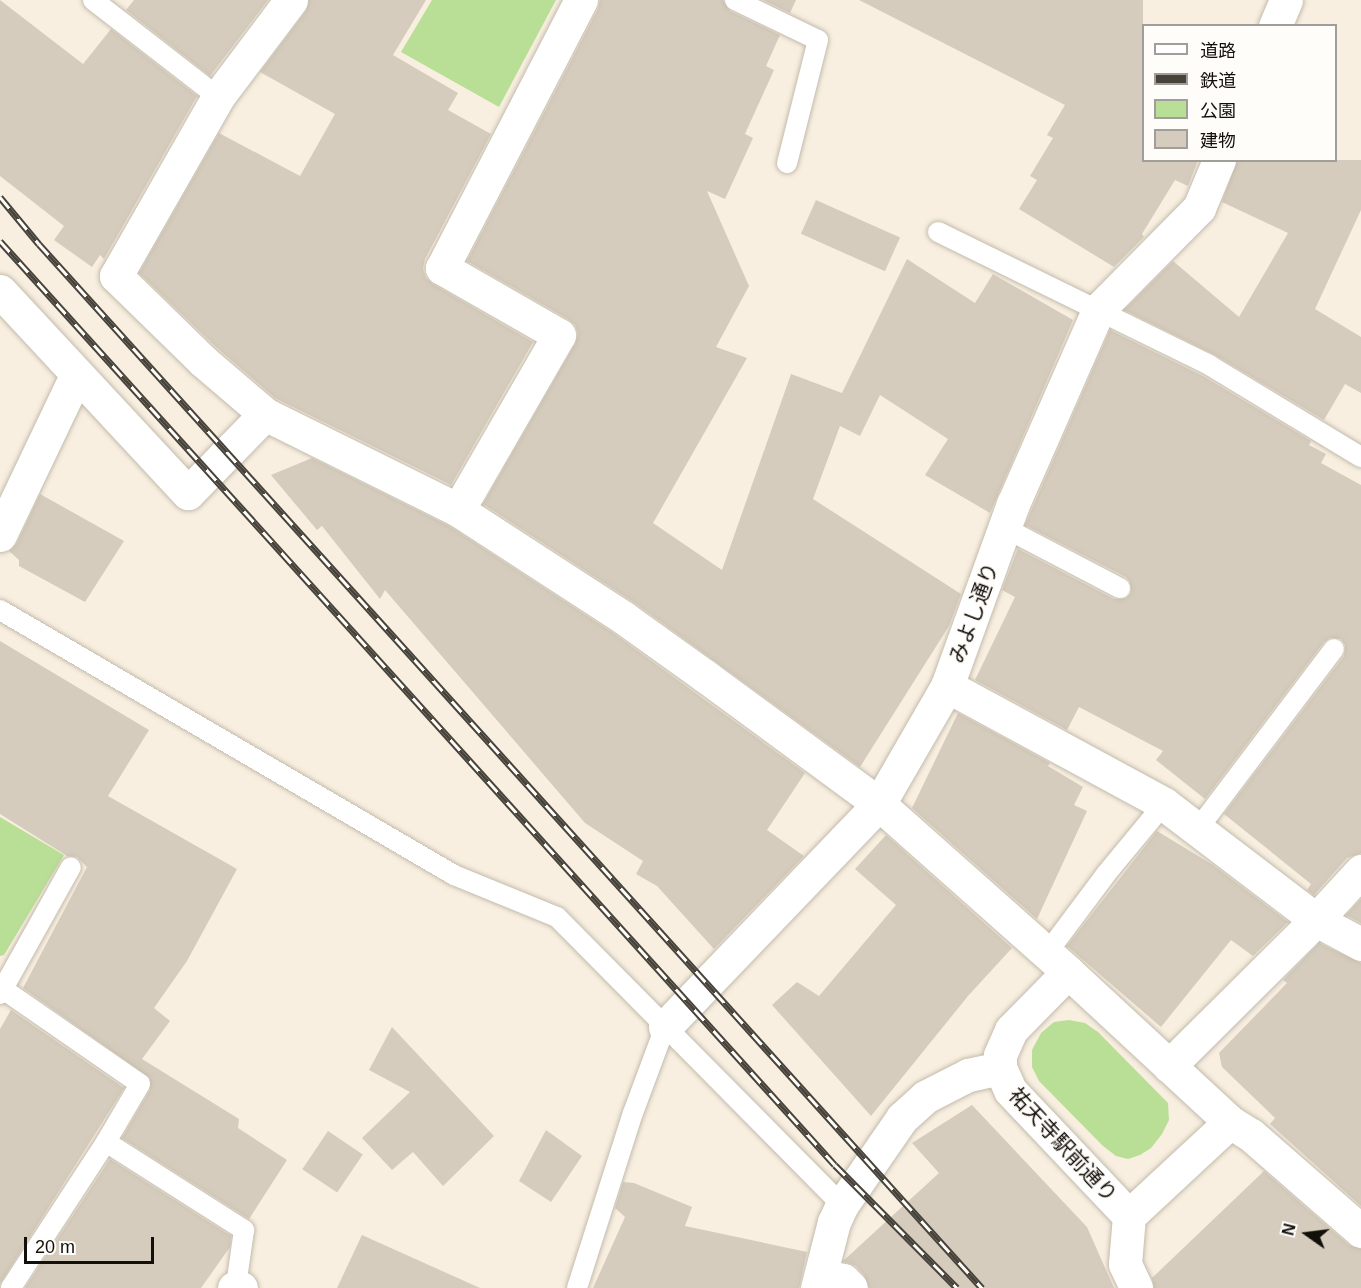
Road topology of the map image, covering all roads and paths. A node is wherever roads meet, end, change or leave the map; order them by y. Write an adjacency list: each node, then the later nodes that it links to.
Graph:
1 (93, 0): 7 (lane)
2 (291, 0): 7 (street)
3 (580, 0): 16 (street)
4 (735, 0): 9 (lane)
5 (1286, 0): 6 (street)
6 (1276, 24)
7 (218, 97): 14 (street)
8 (1218, 162): 12 (street, みよし通り)
9 (787, 163)
10 (938, 232): 12 (lane)
11 (0, 291): 13 (street)
12 (1098, 310): 15 (lane); 17 (street, みよし通り)
13 (76, 376): 14 (street); 18 (street)
14 (265, 414): 16 (street)
15 (1361, 457)
16 (458, 510): 23 (street)
17 (1005, 528): 19 (lane); 22 (street, みよし通り)
18 (0, 535)
19 (1120, 588)
20 (0, 610): 32 (lane)
21 (1334, 649): 25 (lane)
22 (947, 686): 23 (street, みよし通り); 24 (street)
23 (879, 804): 30 (street); 32 (street, みよし通り)
24 (1164, 804): 25 (street); 30 (lane)
25 (1197, 830): 28 (street)
26 (71, 867): 31 (lane)
27 (1361, 871): 28 (street)
28 (1316, 920): 29 (street); 33 (street)
29 (1361, 944)
30 (1057, 963): 33 (street); 34 (street, 祐天寺駅前通り)
31 (1, 990): 36 (lane)
32 (665, 1027): 37 (lane); 43 (lane)
33 (1169, 1066): 35 (street)
34 (1000, 1068): 37 (street, 祐天寺駅前通り); 38 (street, 祐天寺駅前通り)
35 (1230, 1122): 38 (street, 祐天寺駅前通り); 39 (street)
36 (106, 1142): 41 (lane); 42 (lane)
37 (842, 1205): 40 (street, 祐天寺駅前通り)
38 (1129, 1216): 45 (street)
39 (1361, 1231)
40 (819, 1282): 44 (street)
41 (237, 1287)
42 (11, 1288)
43 (577, 1288)
44 (850, 1288)
45 (1136, 1288)

